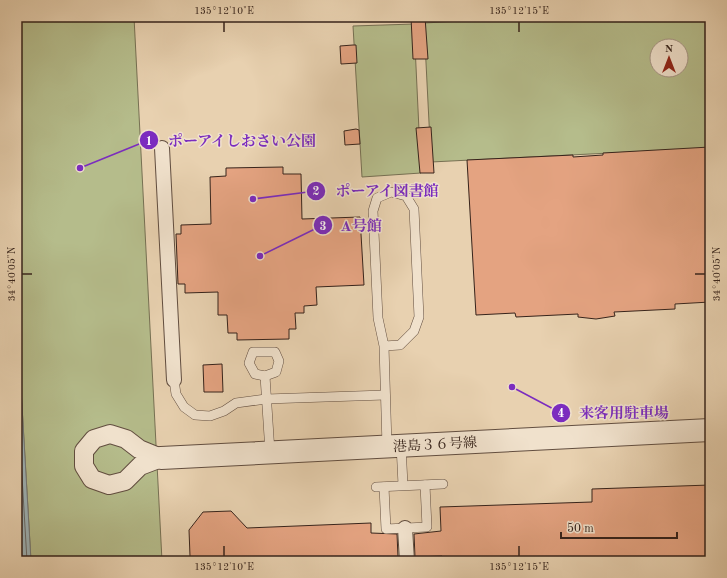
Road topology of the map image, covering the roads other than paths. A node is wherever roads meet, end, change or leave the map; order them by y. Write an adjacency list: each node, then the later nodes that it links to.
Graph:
1 (162, 148): 4 (street)
2 (384, 346): 2 (lane); 5 (lane)
3 (265, 376): 6 (lane)
4 (174, 380): 6 (lane)
5 (385, 395): 6 (lane); 8 (lane)
6 (266, 400): 9 (lane)
7 (710, 430): 8 (street, 港島３６号線)
8 (394, 446): 9 (street, 港島３６号線); 12 (lane)
9 (270, 452): 10 (street, 港島３６号線)
10 (161, 458)
11 (443, 484): 13 (lane)
12 (403, 485): 13 (lane); 14 (lane)
13 (425, 485): 14 (lane)
14 (406, 528): 15 (street)
15 (407, 561)

